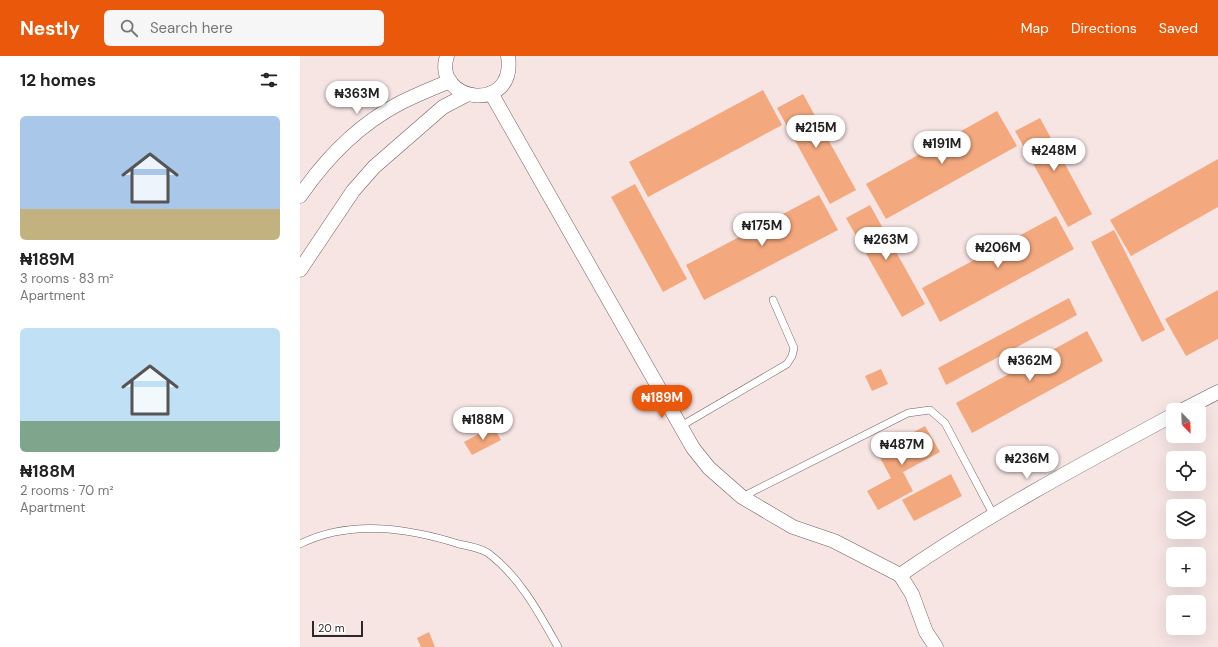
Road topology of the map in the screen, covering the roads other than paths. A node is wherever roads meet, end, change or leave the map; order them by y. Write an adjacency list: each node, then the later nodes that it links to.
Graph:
1 (447, 56): 3 (street)
2 (508, 56): 4 (street)
3 (450, 81): 5 (street); 6 (street)
4 (491, 93): 5 (street); 12 (street)
5 (466, 95): 7 (street)
6 (300, 196)
7 (300, 270)
8 (773, 300): 12 (lane)
9 (1218, 392): 10 (street)
10 (1197, 403)
11 (1166, 420): 14 (street)
12 (681, 426): 13 (street)
13 (742, 497): 14 (lane); 16 (street)
14 (993, 514): 16 (street)
15 (300, 544): 17 (lane)
16 (900, 575): 18 (street)
17 (558, 647)
18 (936, 647)

